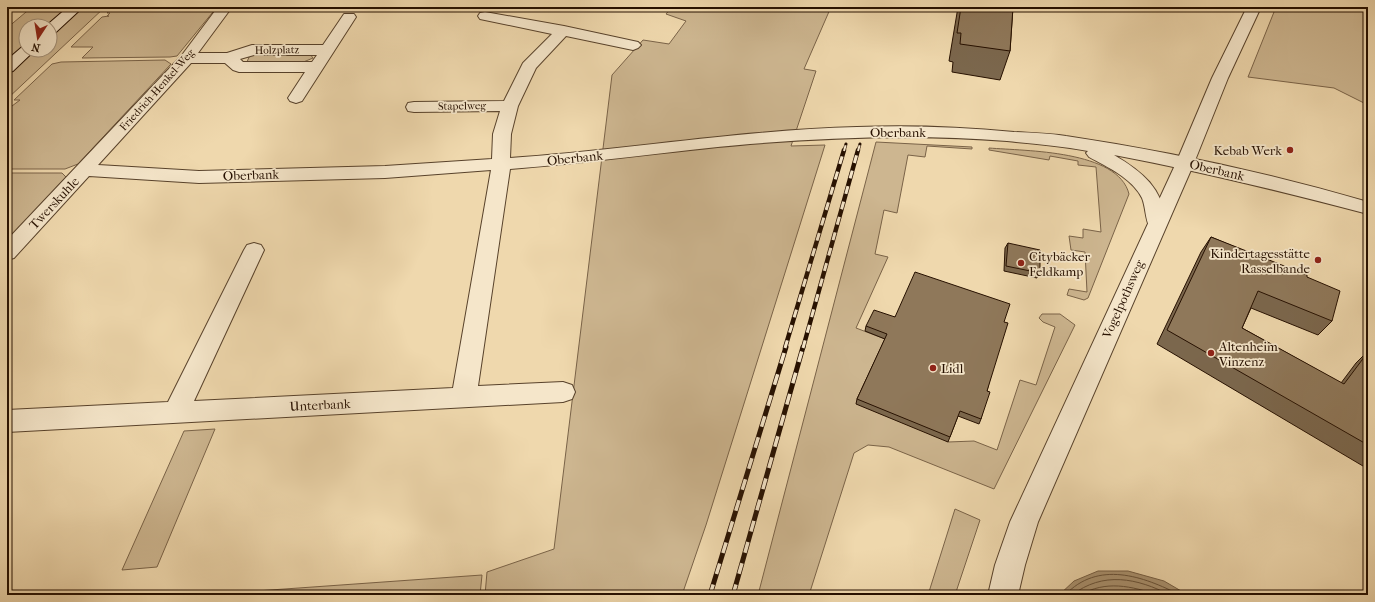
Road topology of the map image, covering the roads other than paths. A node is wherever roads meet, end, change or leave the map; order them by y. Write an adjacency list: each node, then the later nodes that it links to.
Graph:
1 (76, 7): 6 (street)
2 (225, 7): 11 (street, Friedrich-Henkel-Weg)
3 (1254, 7): 19 (street, Vogelpothsweg)
4 (485, 16): 7 (street)
5 (349, 17): 9 (street)
6 (58, 23)
7 (564, 30): 8 (street); 17 (street)
8 (633, 45)
9 (327, 50): 12 (street, Holzplatz); 13 (street)
10 (18, 58): 14 (street)
11 (187, 58): 12 (street, Holzplatz); 21 (street, Friedrich-Henkel-Weg)
12 (229, 58): 13 (street, Holzplatz)
13 (316, 67): 15 (street)
14 (7, 68)
15 (296, 98)
16 (414, 106): 17 (street, Stapelweg)
17 (510, 106): 20 (street)
18 (1064, 141): 19 (street, Oberbank); 20 (street, Oberbank); 23 (street, Oberbank)
19 (1185, 163): 22 (street, Oberbank); 23 (street, Vogelpothsweg)
20 (501, 165): 21 (street, Oberbank); 27 (street)
21 (84, 170): 25 (street, Twerskuhle)
22 (1368, 208)
23 (1157, 223): 30 (street, Vogelpothsweg)
24 (254, 250): 28 (street)
25 (7, 253)
26 (563, 392): 27 (street, Unterbank)
27 (464, 397): 28 (street, Unterbank)
28 (176, 412): 29 (street, Unterbank)
29 (7, 421)
30 (1003, 595)

